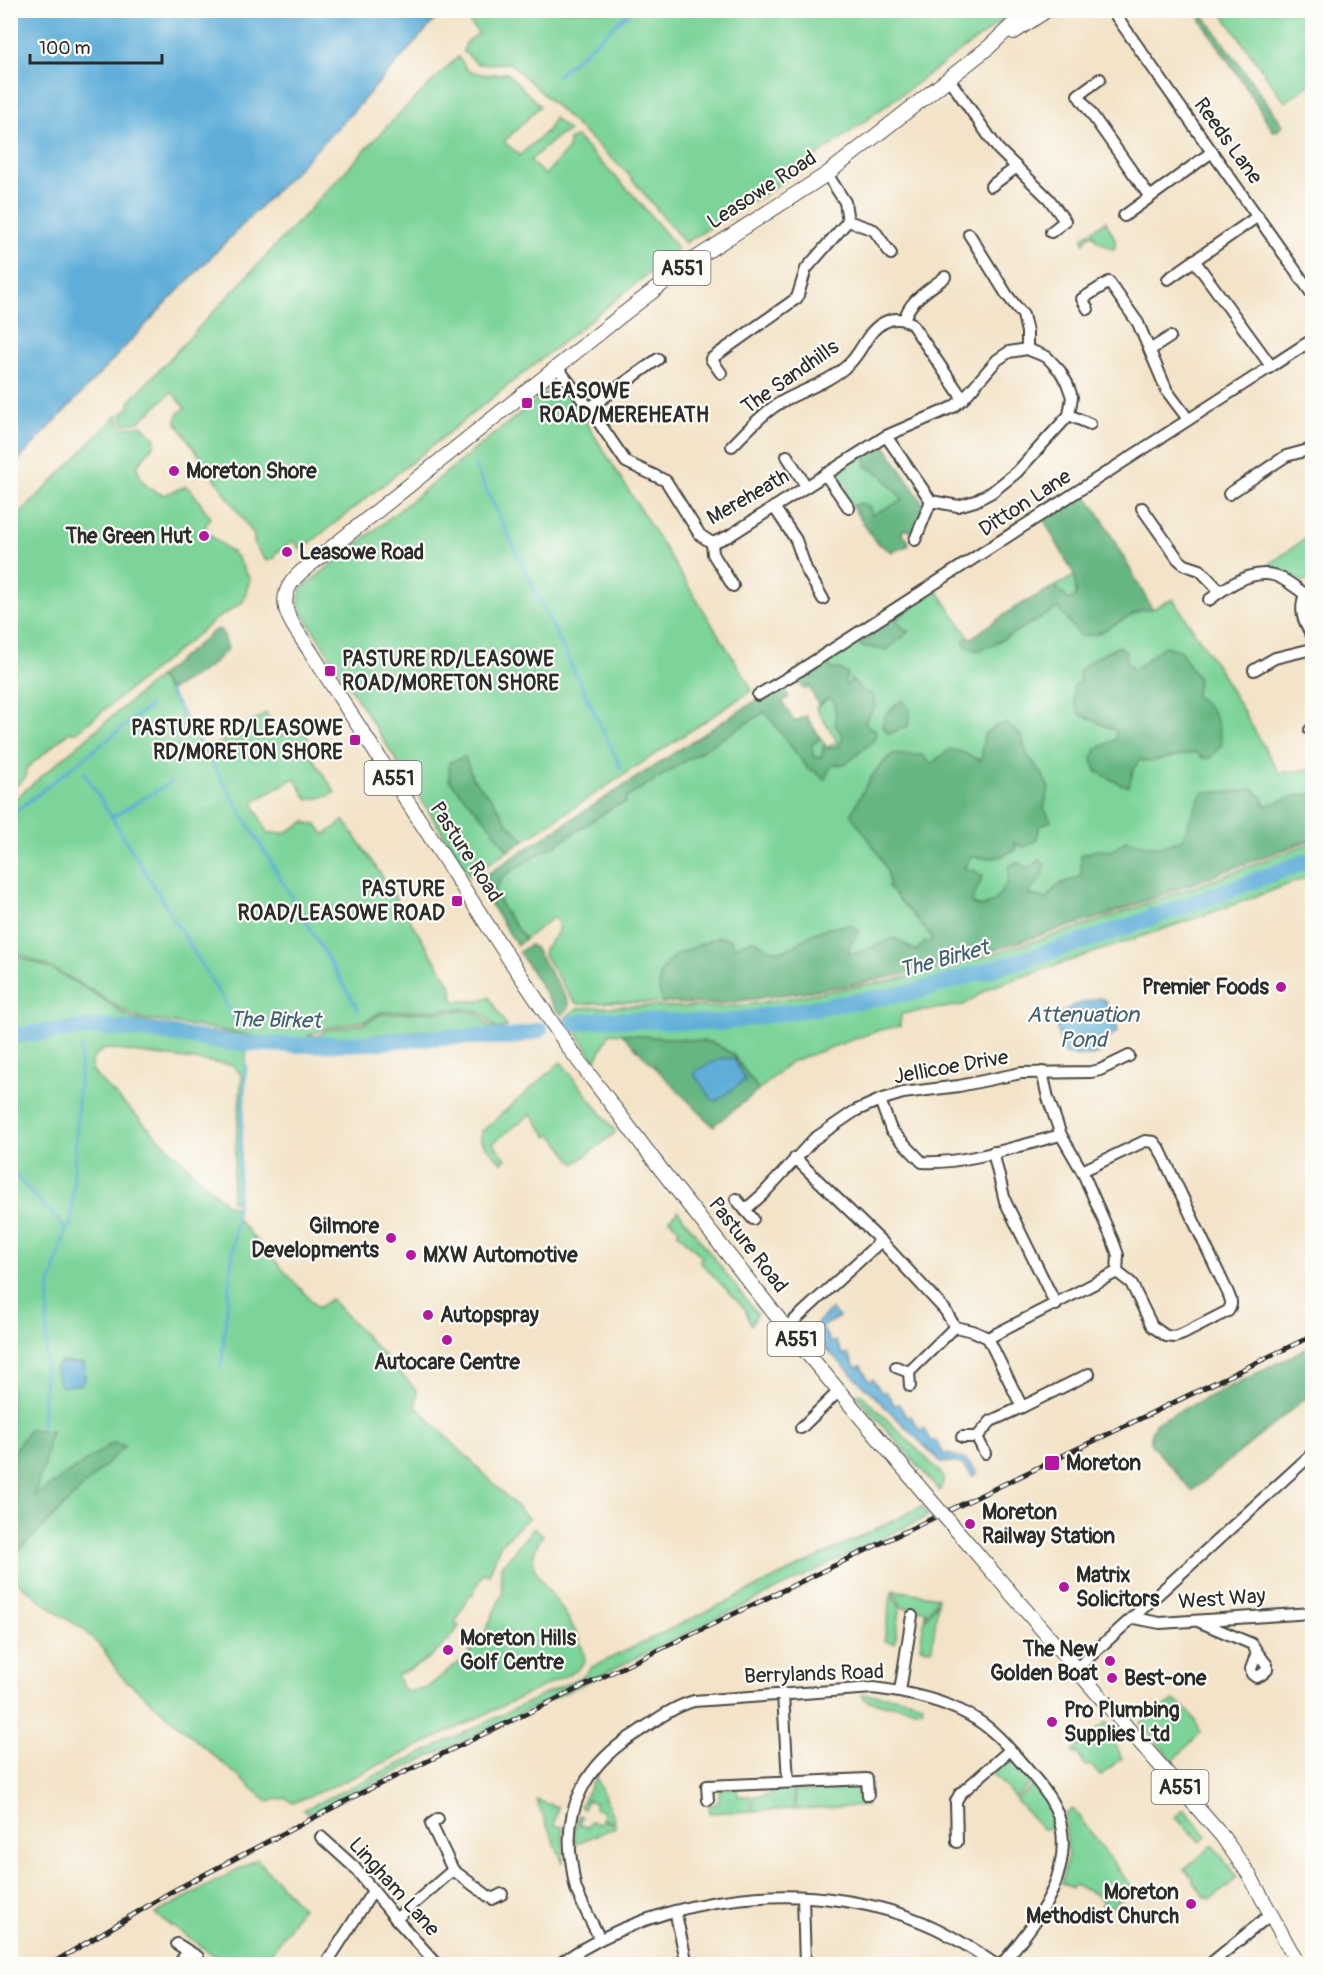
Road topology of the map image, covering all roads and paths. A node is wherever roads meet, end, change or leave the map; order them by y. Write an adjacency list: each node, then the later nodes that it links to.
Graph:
1 (1028, 10): 4 (main road, Leasowe Road / A551)
2 (1047, 10): 4 (main road, Leasowe Road / A551)
3 (1112, 10): 7 (street, Reeds Lane)
4 (989, 47): 5 (main road, Leasowe Road / A551)
5 (949, 79): 8 (street); 9 (main road, Leasowe Road / A551)
6 (1100, 79): 11 (street)
7 (1212, 152): 11 (street); 13 (street, Reeds Lane)
8 (1017, 167): 10 (street); 15 (street)
9 (827, 174): 14 (street); 30 (main road, Leasowe Road / A551)
10 (991, 186)
11 (1150, 197): 12 (street)
12 (1124, 216)
13 (1258, 216): 18 (street); 21 (street, Reeds Lane)
14 (848, 221): 17 (street); 31 (street)
15 (1051, 232)
16 (969, 234): 26 (street)
17 (891, 254)
18 (1194, 260): 20 (street); 29 (street)
19 (945, 278): 23 (street)
20 (1168, 279)
21 (1312, 294)
22 (1088, 309): 27 (street)
23 (904, 320): 32 (street); 38 (street, The Sandhills)
24 (1170, 337): 27 (street)
25 (1312, 340): 29 (street, Ditton Lane)
26 (1027, 348): 32 (street, Mereheath); 34 (street)
27 (1150, 350): 35 (street)
28 (658, 359): 33 (street)
29 (1271, 366): 35 (street, Ditton Lane)
30 (557, 367): 33 (street, Mereheath); 53 (main road, Leasowe Road / A551)
31 (721, 373)
32 (963, 399): 37 (street, Mereheath)
33 (589, 408): 49 (street, Mereheath)
34 (1069, 415): 36 (street); 44 (street)
35 (1188, 419): 59 (street, Ditton Lane)
36 (1090, 424)
37 (886, 436): 41 (street, Mereheath); 44 (street)
38 (732, 446)
39 (1312, 449): 43 (street)
40 (787, 456): 42 (street)
41 (825, 474): 42 (street, Mereheath); 46 (street)
42 (806, 486): 45 (street, Mereheath)
43 (1229, 494)
44 (931, 501): 48 (street)
45 (774, 507): 49 (street, Mereheath); 54 (street)
46 (849, 508)
47 (1142, 508): 51 (street)
48 (915, 540)
49 (712, 543): 50 (street)
50 (733, 586)
51 (1220, 591): 52 (street); 55 (street)
52 (1309, 593): 56 (street)
53 (285, 597): 74 (main road, Pasture Road / A551)
54 (823, 599)
55 (1209, 600)
56 (1312, 635)
57 (1312, 649): 58 (street)
58 (1254, 670)
59 (758, 695)
60 (1129, 1056): 61 (street, Jellicoe Drive)
61 (1042, 1072): 62 (street, Jellicoe Drive); 63 (street)
62 (880, 1100): 64 (street); 65 (street, Jellicoe Drive)
63 (1061, 1135): 64 (street); 66 (street)
64 (993, 1152): 72 (street)
65 (795, 1158): 68 (street, Jellicoe Drive); 70 (street)
66 (1082, 1171): 71 (street); 71 (street)
67 (736, 1200): 68 (street)
68 (745, 1210): 69 (street)
69 (753, 1219)
70 (881, 1241): 73 (street); 74 (street)
71 (1118, 1272): 72 (street)
72 (1056, 1305): 75 (street)
73 (955, 1327): 75 (street); 77 (street)
74 (786, 1328): 80 (main road, Pasture Road / A551)
75 (988, 1338): 81 (street)
76 (897, 1367): 77 (street)
77 (909, 1372): 79 (street)
78 (1089, 1374): 81 (street)
79 (910, 1386)
80 (839, 1391): 82 (street); 92 (main road, Pasture Road / A551, bridge)
81 (1022, 1407): 84 (street)
82 (801, 1428)
83 (962, 1437): 84 (street)
84 (977, 1437): 85 (street)
85 (985, 1453)
86 (1312, 1454): 89 (street)
87 (1312, 1613): 90 (street, West Way)
88 (912, 1616): 93 (street)
89 (1134, 1618): 90 (street, West Way); 92 (street)
90 (1198, 1621): 91 (street)
91 (1257, 1652)
92 (1076, 1670): 107 (main road, Pasture Road / A551)
93 (900, 1691): 94 (street, Berrylands Road); 95 (street, Berrylands Road)
94 (783, 1694): 96 (street); 109 (street, Berrylands Road)
95 (1010, 1750): 101 (street); 120 (street, Berrylands Road)
96 (788, 1782): 97 (street); 98 (street)
97 (868, 1795)
98 (708, 1800)
99 (438, 1819): 102 (street)
100 (321, 1837): 103 (street, Lingham Lane)
101 (957, 1842)
102 (453, 1870): 104 (street); 108 (street)
103 (373, 1891): 108 (street, Lingham Lane); 114 (street)
104 (502, 1894)
105 (802, 1897): 106 (street); 118 (street); 119 (street)
106 (675, 1911): 109 (street); 117 (street)
107 (1271, 1914): 121 (street); 122 (main road, Pasture Road / A551)
108 (396, 1918): 115 (street, Lingham Lane)
109 (600, 1939): 116 (street)
110 (177, 1944): 111 (street)
111 (187, 1952): 112 (street); 113 (street)
112 (198, 1957)
113 (179, 1965)
114 (326, 1965)
115 (437, 1965)
116 (559, 1965)
117 (687, 1965)
118 (805, 1965)
119 (995, 1965)
120 (1002, 1965)
121 (1210, 1965)
122 (1298, 1965)

